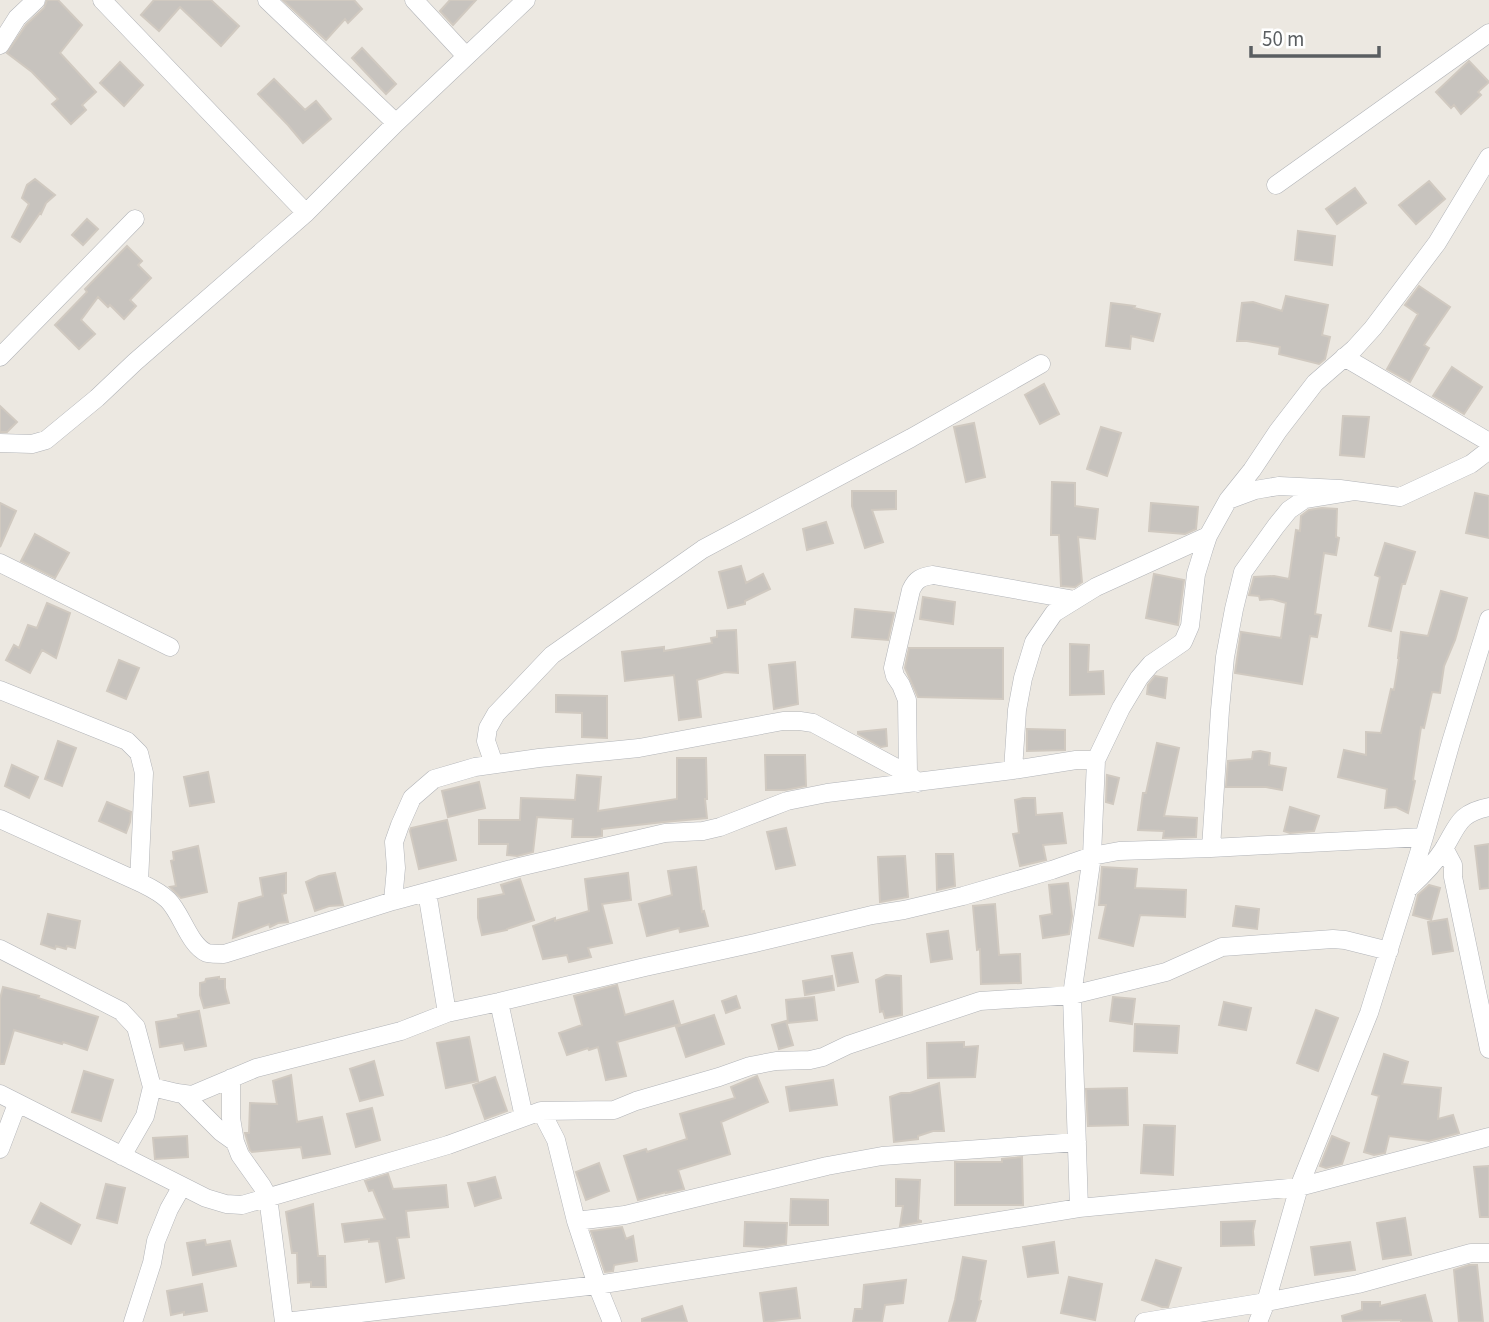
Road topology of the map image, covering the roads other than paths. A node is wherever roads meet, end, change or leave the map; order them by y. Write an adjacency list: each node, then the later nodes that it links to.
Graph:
1 (36, 0): 7 (street)
2 (102, 0): 12 (street)
3 (267, 0): 9 (street)
4 (415, 0): 8 (street)
5 (526, 0): 8 (street)
6 (1489, 33): 11 (street)
7 (0, 45)
8 (466, 56): 9 (street)
9 (396, 122): 12 (street)
10 (1489, 157): 15 (street)
11 (1276, 185)
12 (306, 213): 18 (street)
13 (135, 219): 14 (street)
14 (0, 357)
15 (1344, 357): 17 (street); 21 (street)
16 (1041, 364): 29 (street)
17 (1489, 442)
18 (0, 443)
19 (1489, 450): 20 (street)
20 (1354, 491): 21 (street); 35 (street)
21 (1228, 500): 22 (street)
22 (1208, 536): 24 (street); 28 (street)
23 (0, 563): 26 (street)
24 (1074, 600): 30 (street); 31 (street)
25 (1489, 619): 34 (street)
26 (170, 648)
27 (0, 690): 38 (street)
28 (1096, 760): 30 (street); 37 (street)
29 (494, 764): 31 (street); 41 (street)
30 (1013, 770): 31 (street)
31 (913, 778): 40 (street)
32 (1489, 807): 36 (street)
33 (0, 819): 38 (street)
34 (1424, 837): 35 (street); 39 (street)
35 (1211, 848): 37 (street)
36 (1444, 848): 39 (street); 47 (street)
37 (1092, 856): 44 (street); 45 (street)
38 (139, 882): 41 (street)
39 (1408, 890): 43 (street)
40 (427, 892): 41 (street); 46 (street)
41 (393, 901)
42 (0, 949): 49 (street)
43 (1390, 951): 44 (street); 60 (street)
44 (1072, 995): 53 (street); 56 (street)
45 (499, 1002): 46 (street); 53 (street)
46 (447, 1013): 48 (street)
47 (1489, 1049)
48 (231, 1078): 51 (street); 55 (street)
49 (152, 1087): 51 (street); 58 (street)
50 (0, 1094): 52 (street)
51 (183, 1094): 55 (street)
52 (17, 1104): 57 (street); 58 (street)
53 (532, 1114): 61 (street); 63 (street)
54 (1489, 1137): 60 (street)
55 (235, 1142): 61 (street)
56 (1077, 1142): 62 (street); 63 (street)
57 (0, 1149)
58 (122, 1156): 59 (street)
59 (182, 1186): 61 (street); 67 (street)
60 (1299, 1187): 62 (street); 66 (street)
61 (268, 1198): 68 (street)
62 (1079, 1208): 65 (street)
63 (576, 1221): 65 (street)
64 (1489, 1253): 66 (street)
65 (597, 1284): 68 (street); 69 (street)
66 (1266, 1301): 70 (street); 71 (street)
67 (133, 1322)
68 (284, 1322)
69 (612, 1322)
70 (1144, 1322)
71 (1258, 1322)

